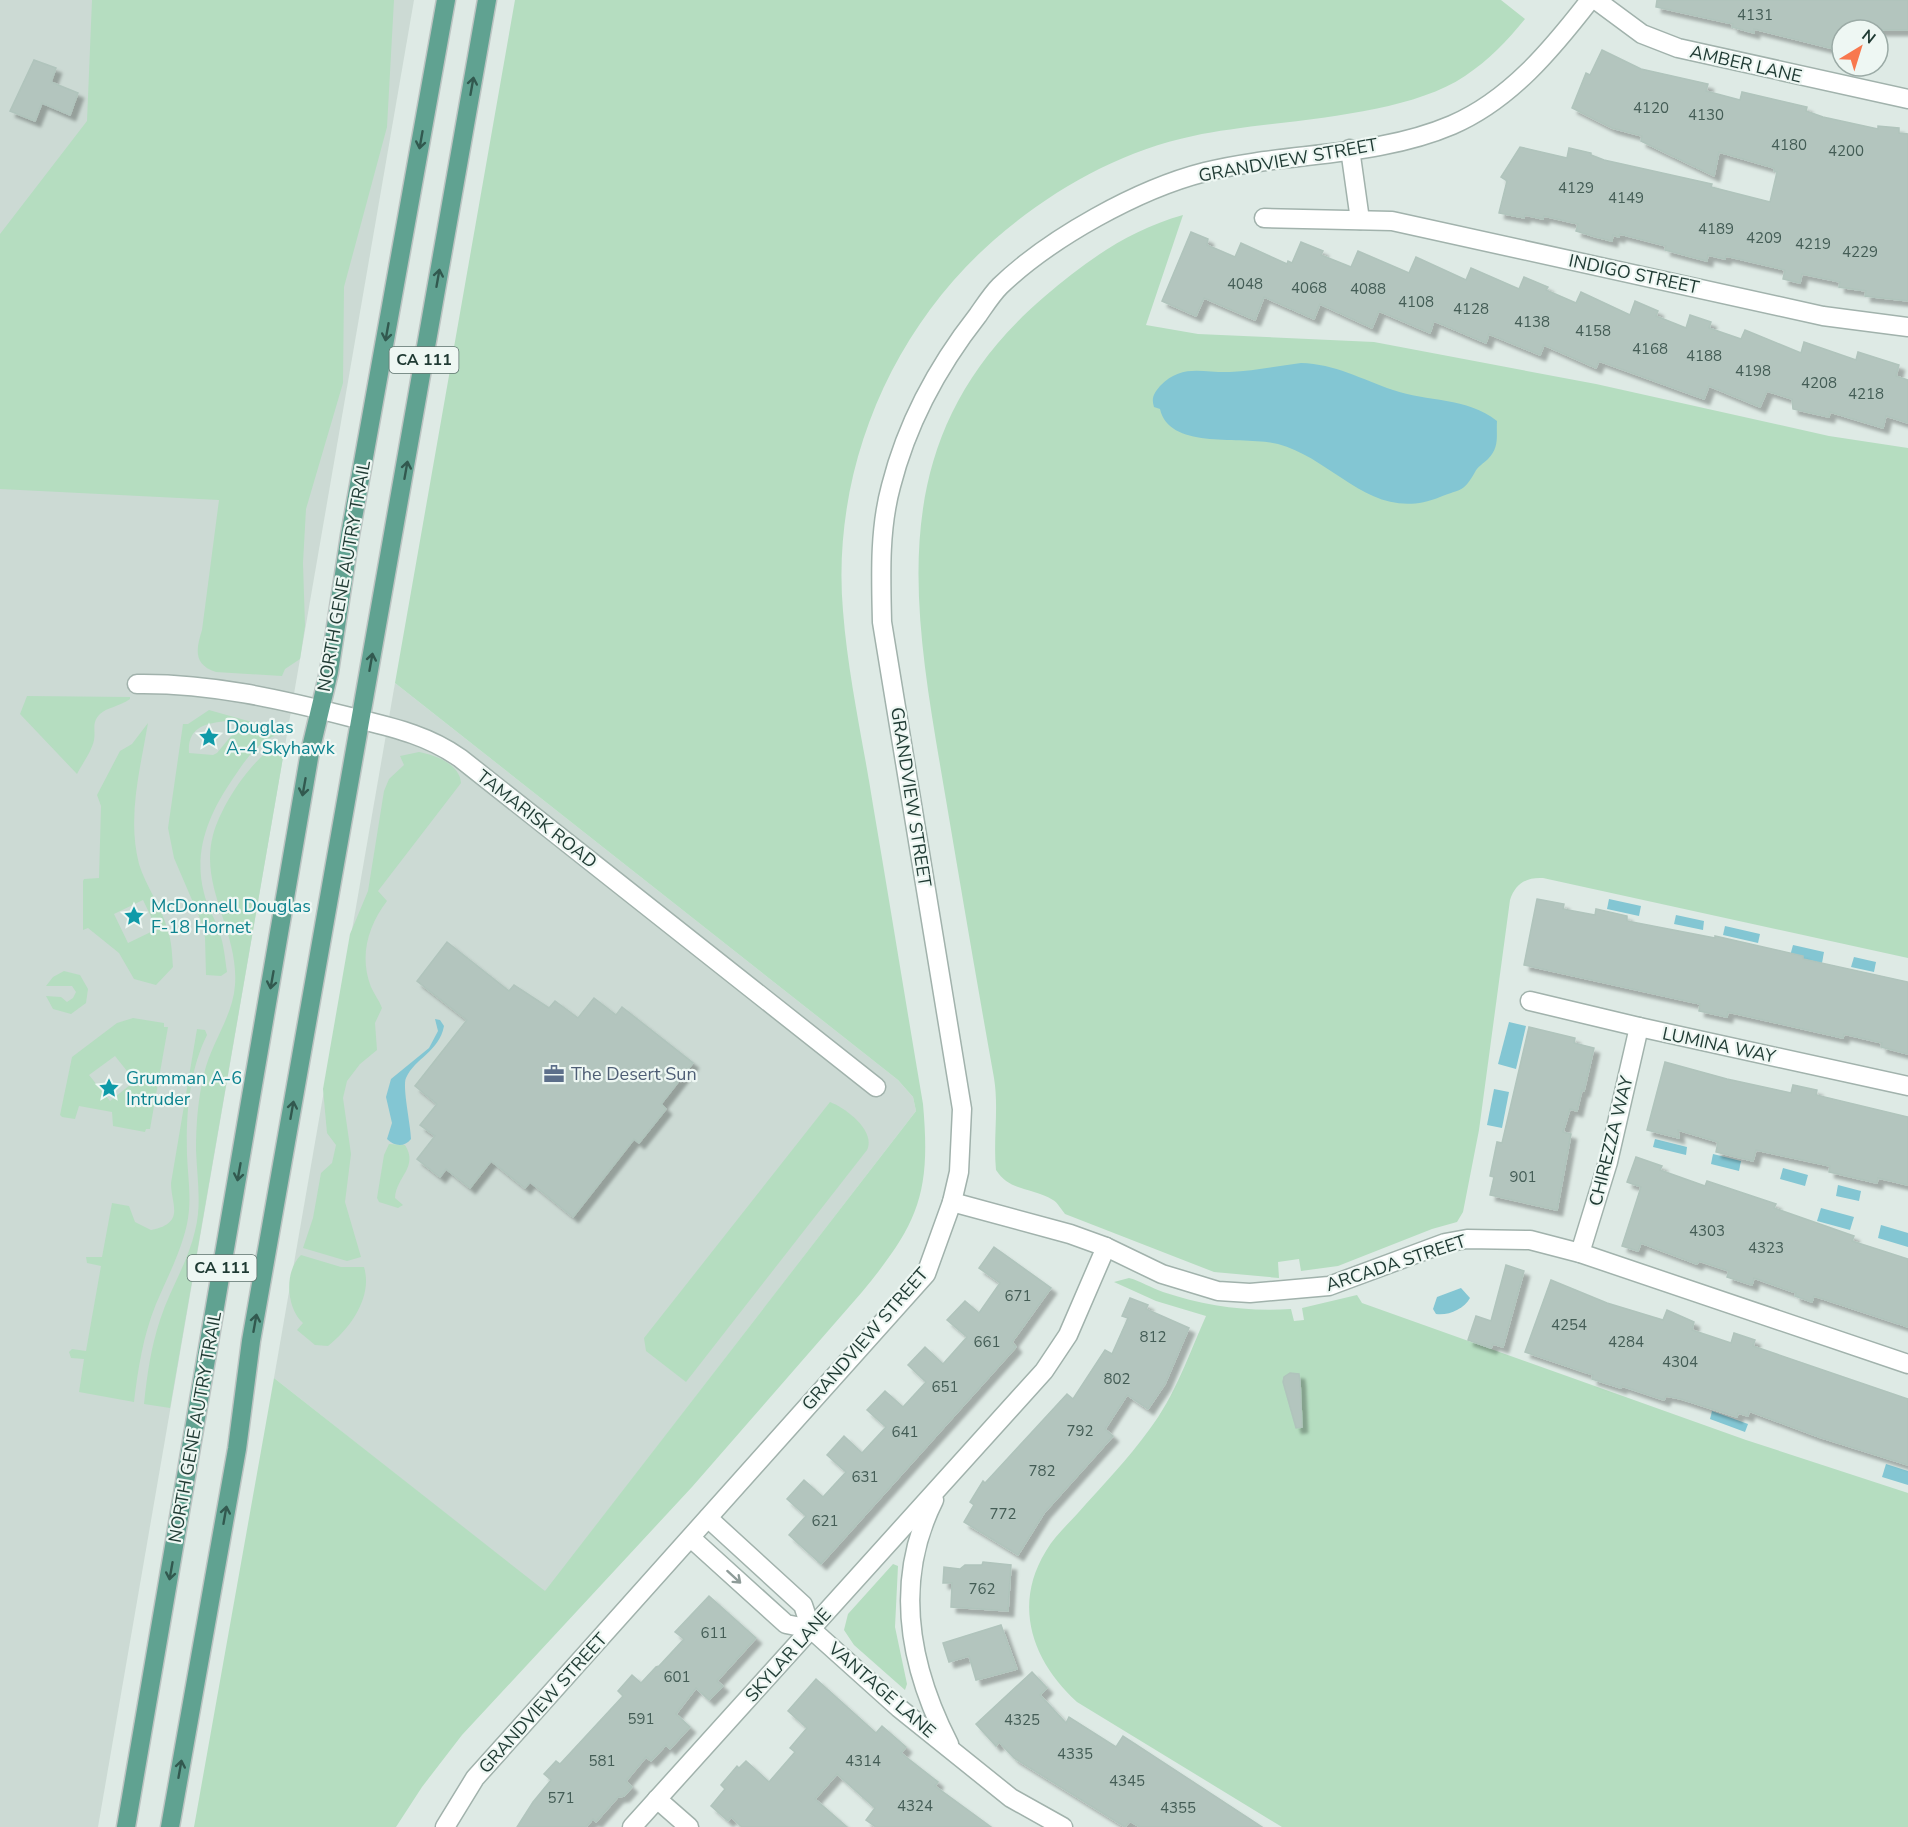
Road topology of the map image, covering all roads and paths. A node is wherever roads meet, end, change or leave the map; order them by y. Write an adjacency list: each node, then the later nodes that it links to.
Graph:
1 (446, 0): 11 (main road, NORTH GENE AUTRY TRAIL / CA 111, one-way to 11)
2 (487, 0): 12 (main road, CA 111, one-way to 2)
3 (1590, 0): 6 (street, GRANDVIEW STREET)
4 (1596, 0): 5 (street, AMBER LANE)
5 (1908, 99)
6 (1350, 149): 8 (street); 17 (street, GRANDVIEW STREET)
7 (1264, 218): 8 (street, INDIGO STREET)
8 (1360, 220): 9 (street, INDIGO STREET)
9 (1908, 327)
10 (137, 684): 11 (street, TAMARISK ROAD)
11 (320, 710): 12 (street, TAMARISK ROAD); 29 (main road, NORTH GENE AUTRY TRAIL / CA 111, one-way to 29)
12 (360, 720): 16 (street, TAMARISK ROAD); 30 (main road, CA 111, one-way to 12)
13 (1530, 1001): 14 (street, LUMINA WAY)
14 (1639, 1027): 15 (street, LUMINA WAY); 19 (street, CHIREZZA WAY)
15 (1908, 1086)
16 (876, 1087)
17 (952, 1202): 18 (street, ARCADA STREET); 22 (street, GRANDVIEW STREET)
18 (1106, 1247): 19 (street, ARCADA STREET); 21 (street, SKYLAR LANE)
19 (1580, 1253): 20 (street, ARCADA STREET)
20 (1908, 1364)
21 (943, 1483): 24 (street, SKYLAR LANE); 25 (street, SKYLAR LANE)
22 (708, 1518): 23 (street, GRANDVIEW STREET); 24 (street, VANTAGE LANE)
23 (691, 1538): 24 (street, VANTAGE LANE, one-way to 24); 31 (street, GRANDVIEW STREET)
24 (811, 1629): 26 (street, VANTAGE LANE); 27 (street, SKYLAR LANE)
25 (910, 1630): 26 (street, VANTAGE LANE)
26 (952, 1751): 28 (street, VANTAGE LANE)
27 (657, 1799): 32 (street, SKYLAR LANE); 33 (street)
28 (1057, 1826)
29 (126, 1827)
30 (170, 1827)
31 (445, 1827)
32 (632, 1827)
33 (689, 1827)

